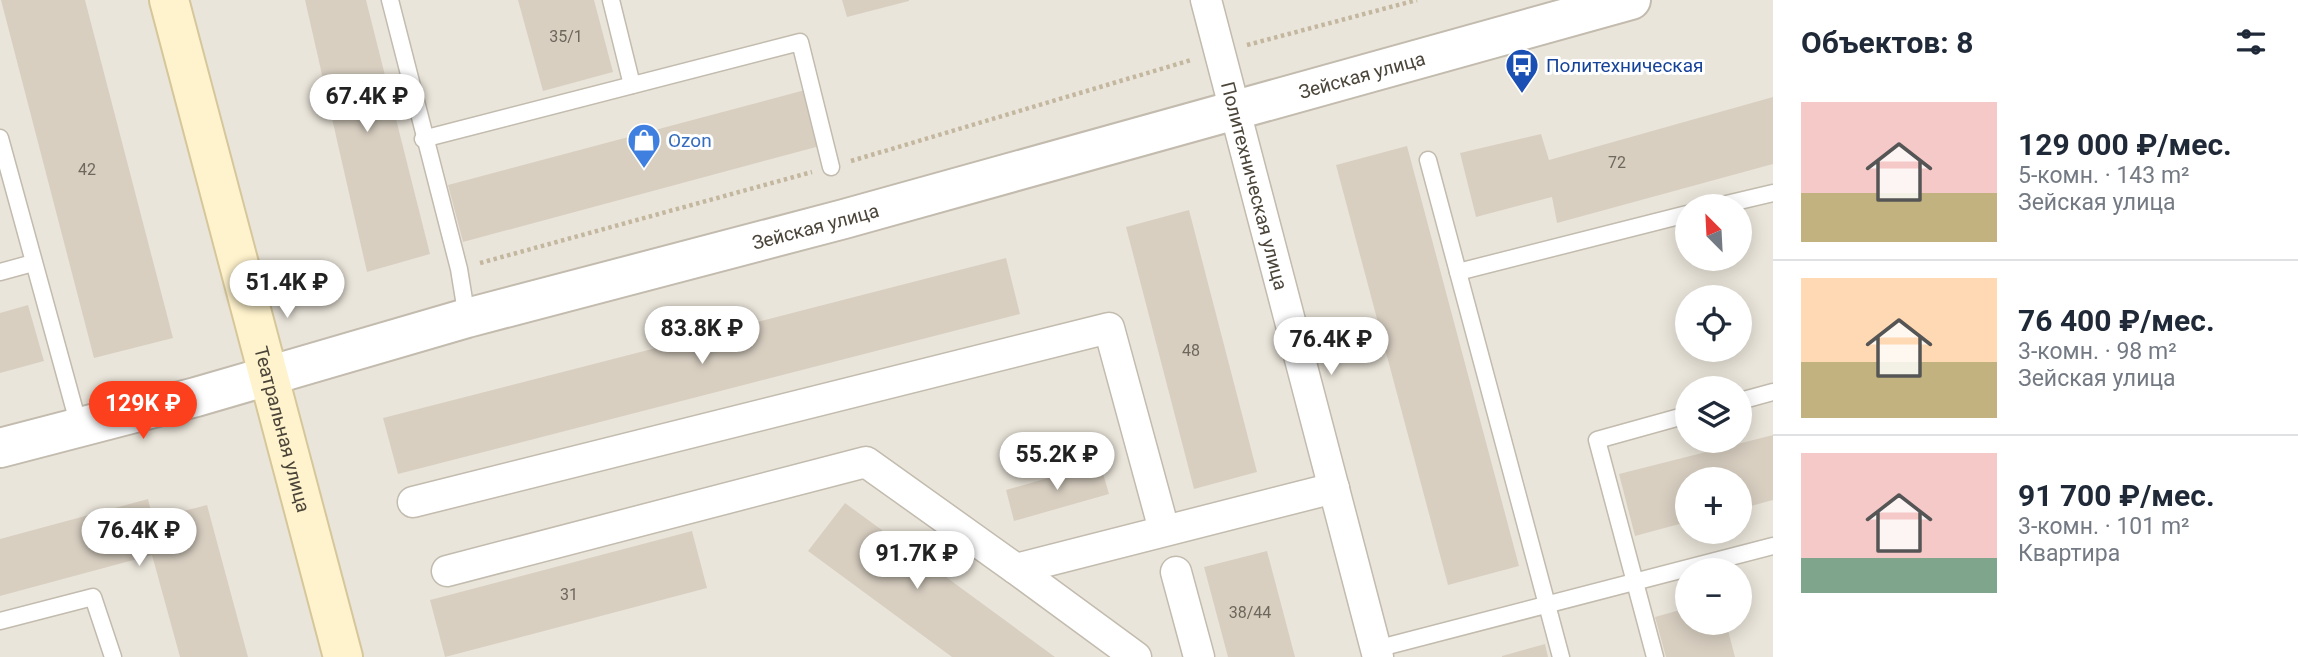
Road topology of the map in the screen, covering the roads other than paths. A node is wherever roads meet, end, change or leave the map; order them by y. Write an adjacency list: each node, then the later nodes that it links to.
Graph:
1 (169, 0): 19 (main road, Театральная улица)
2 (390, 0): 9 (lane)
3 (611, 0): 6 (lane)
4 (1206, 0): 7 (street, Политехническая улица)
5 (1631, 0): 7 (street, Зейская улица)
6 (632, 85): 9 (lane); 11 (lane)
7 (1234, 109): 18 (street, Зейская улица); 25 (street, Политехническая улица)
8 (0, 138): 15 (lane)
9 (423, 139): 18 (lane)
10 (1428, 160): 17 (lane)
11 (831, 167)
12 (1773, 192): 13 (lane)
13 (1752, 197)
14 (1675, 217): 17 (lane)
15 (33, 263): 16 (lane); 23 (lane)
16 (0, 272)
17 (1458, 272): 33 (lane)
18 (467, 318): 19 (street, Зейская улица)
19 (271, 375): 23 (street, Зейская улица); 37 (main road, Театральная улица)
20 (1773, 392): 21 (lane)
21 (1752, 398)
22 (1675, 418): 32 (lane)
23 (79, 426): 24 (street, Зейская улица)
24 (0, 448)
25 (1334, 488): 27 (street); 35 (street, Политехническая улица)
26 (413, 502): 27 (street)
27 (1164, 530): 29 (street)
28 (1773, 546): 32 (lane)
29 (1016, 569): 30 (street); 38 (street)
30 (447, 571)
31 (1175, 572): 39 (street)
32 (1634, 582): 33 (lane); 41 (lane)
33 (1546, 605): 35 (lane); 40 (lane)
34 (0, 621): 36 (lane)
35 (1377, 653)
36 (113, 657)
37 (343, 657)
38 (1136, 657)
39 (1199, 657)
40 (1561, 657)
41 (1655, 657)

